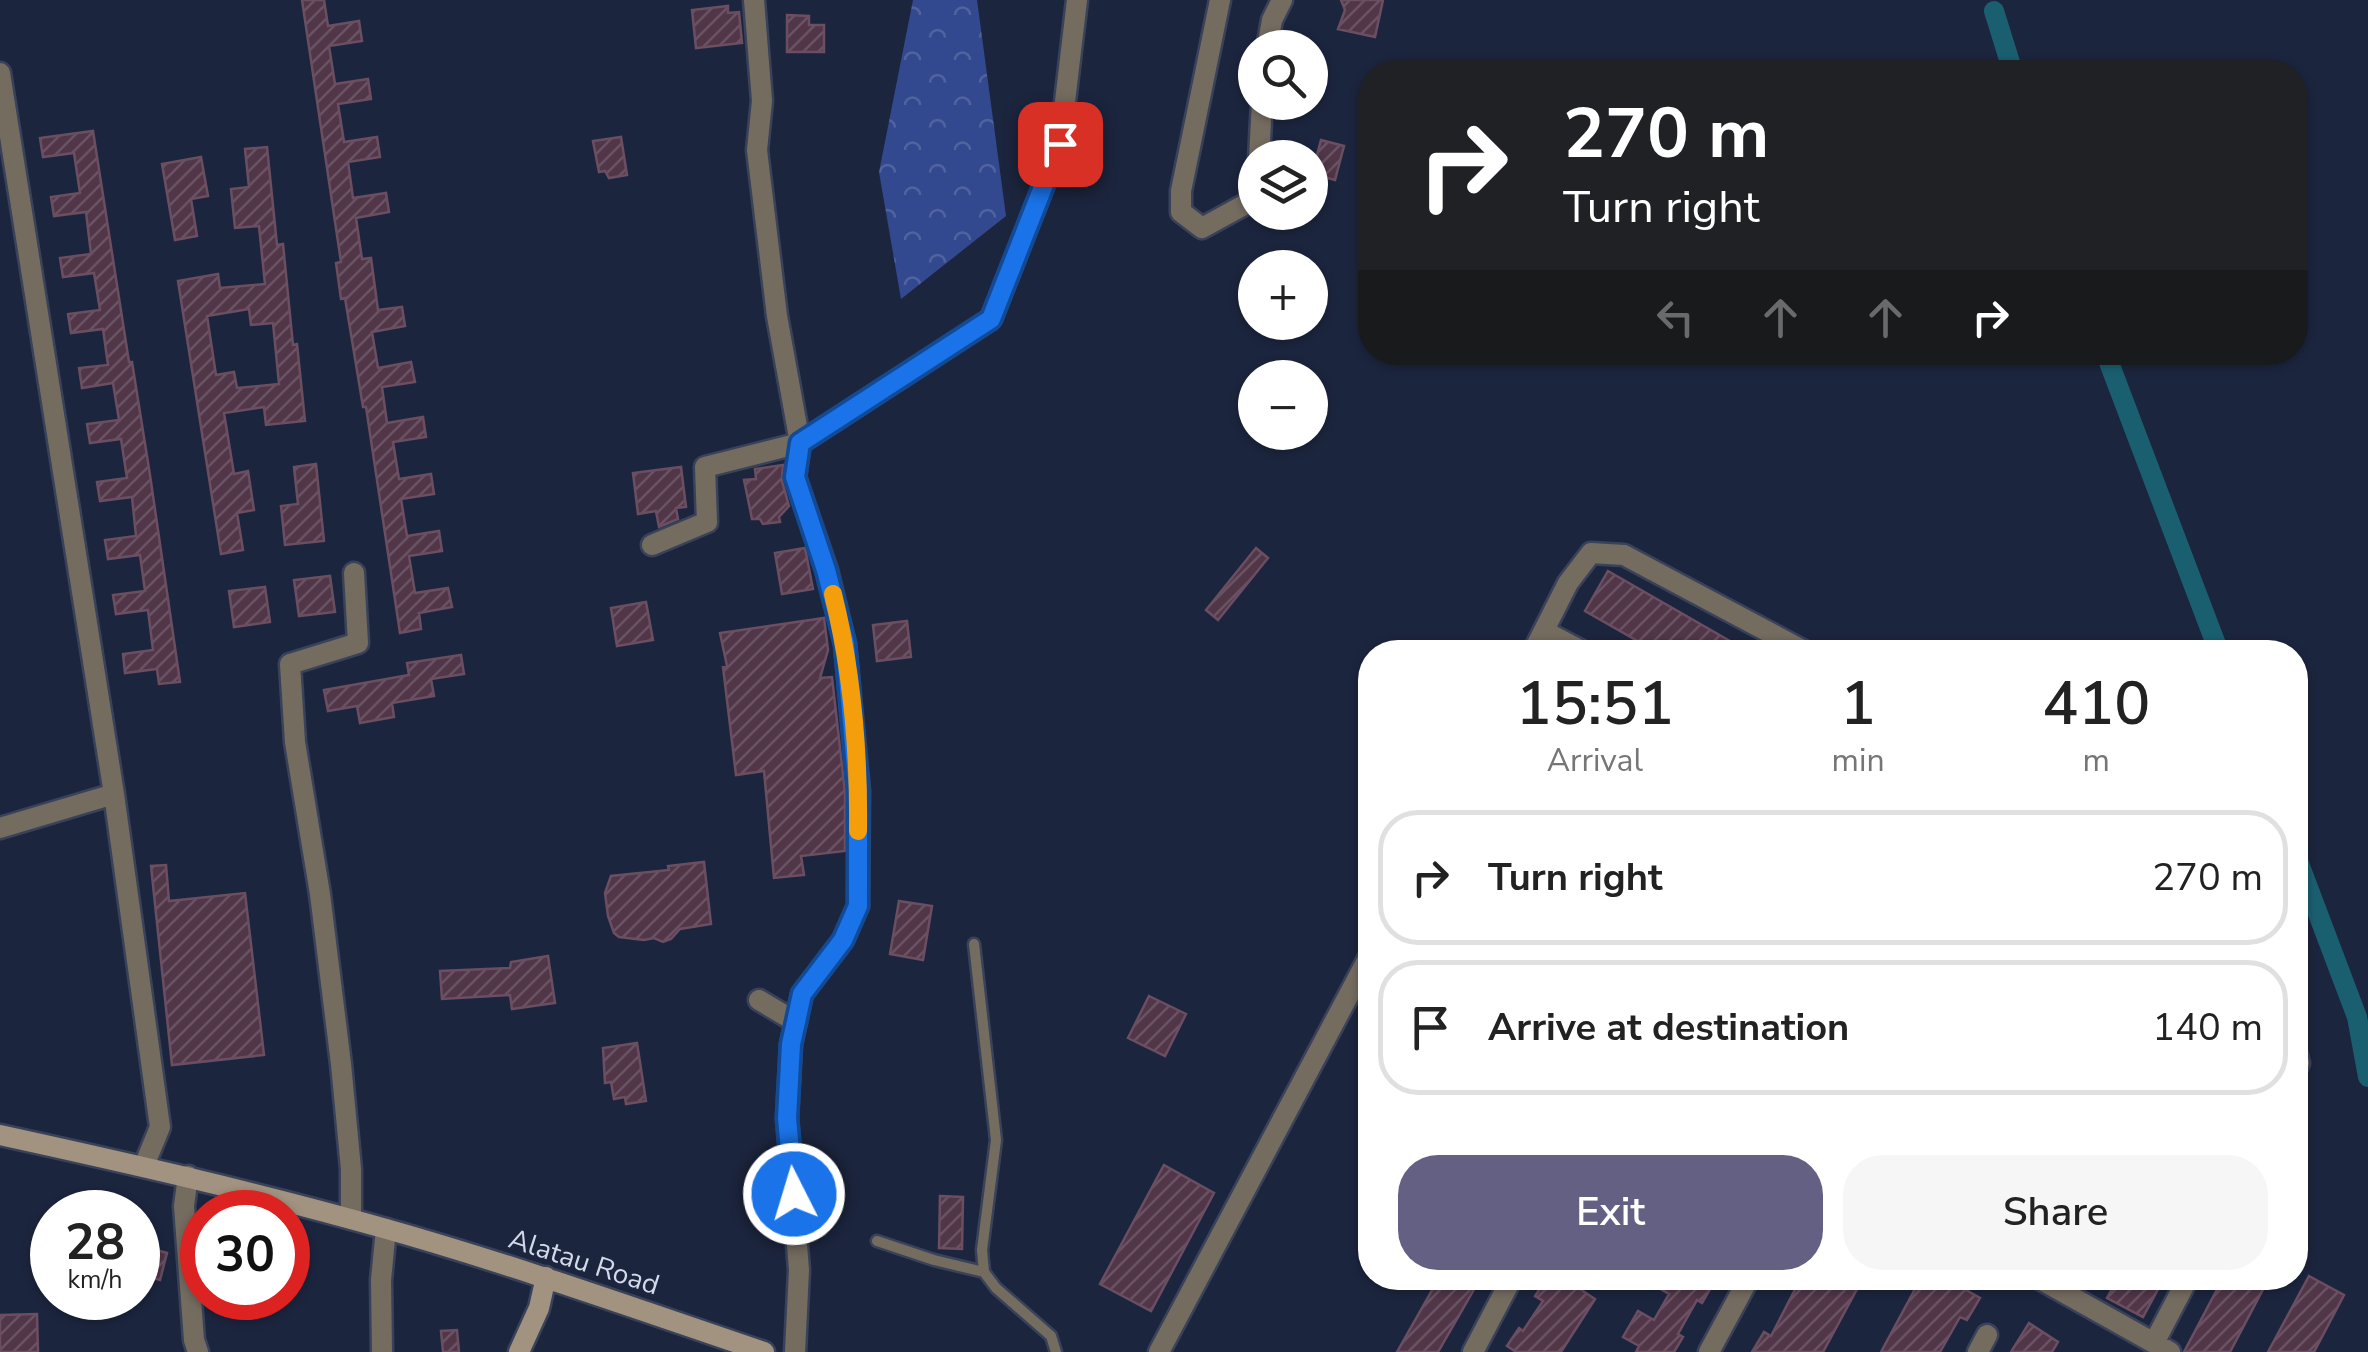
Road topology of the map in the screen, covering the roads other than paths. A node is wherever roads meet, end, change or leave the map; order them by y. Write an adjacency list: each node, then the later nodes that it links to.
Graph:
1 (754, 0): 8 (street)
2 (1077, 0): 8 (street)
3 (1220, 0): 7 (street)
4 (1282, 0): 5 (street)
5 (1270, 30)
6 (0, 73): 15 (street)
7 (1238, 208)
8 (800, 443): 9 (street); 20 (street)
9 (652, 545)
10 (354, 573): 24 (street)
11 (1544, 631): 12 (street); 13 (street); 14 (street)
12 (1539, 640)
13 (1561, 640)
14 (1783, 640)
15 (114, 794): 16 (street); 22 (street)
16 (0, 828)
17 (974, 944): 27 (lane)
18 (1358, 978): 40 (street)
19 (759, 1000): 20 (street)
20 (796, 1022): 38 (street)
21 (0, 1135): 22 (main road)
22 (144, 1166): 23 (main road)
23 (188, 1176): 24 (main road); 34 (street)
24 (351, 1219): 25 (main road, Alatau Road)
25 (386, 1228): 28 (main road, Alatau Road); 35 (street)
26 (876, 1241): 27 (lane)
27 (984, 1272): 39 (lane)
28 (546, 1277): 36 (main road); 37 (main road, Alatau Road)
29 (1506, 1290): 41 (street)
30 (1743, 1290): 42 (street)
31 (2059, 1290): 33 (street)
32 (2184, 1290): 33 (street)
33 (2162, 1348)
34 (198, 1352)
35 (382, 1352)
36 (519, 1352)
37 (764, 1352)
38 (795, 1352)
39 (1056, 1352)
40 (1159, 1352)
41 (1473, 1352)
42 (1709, 1352)

